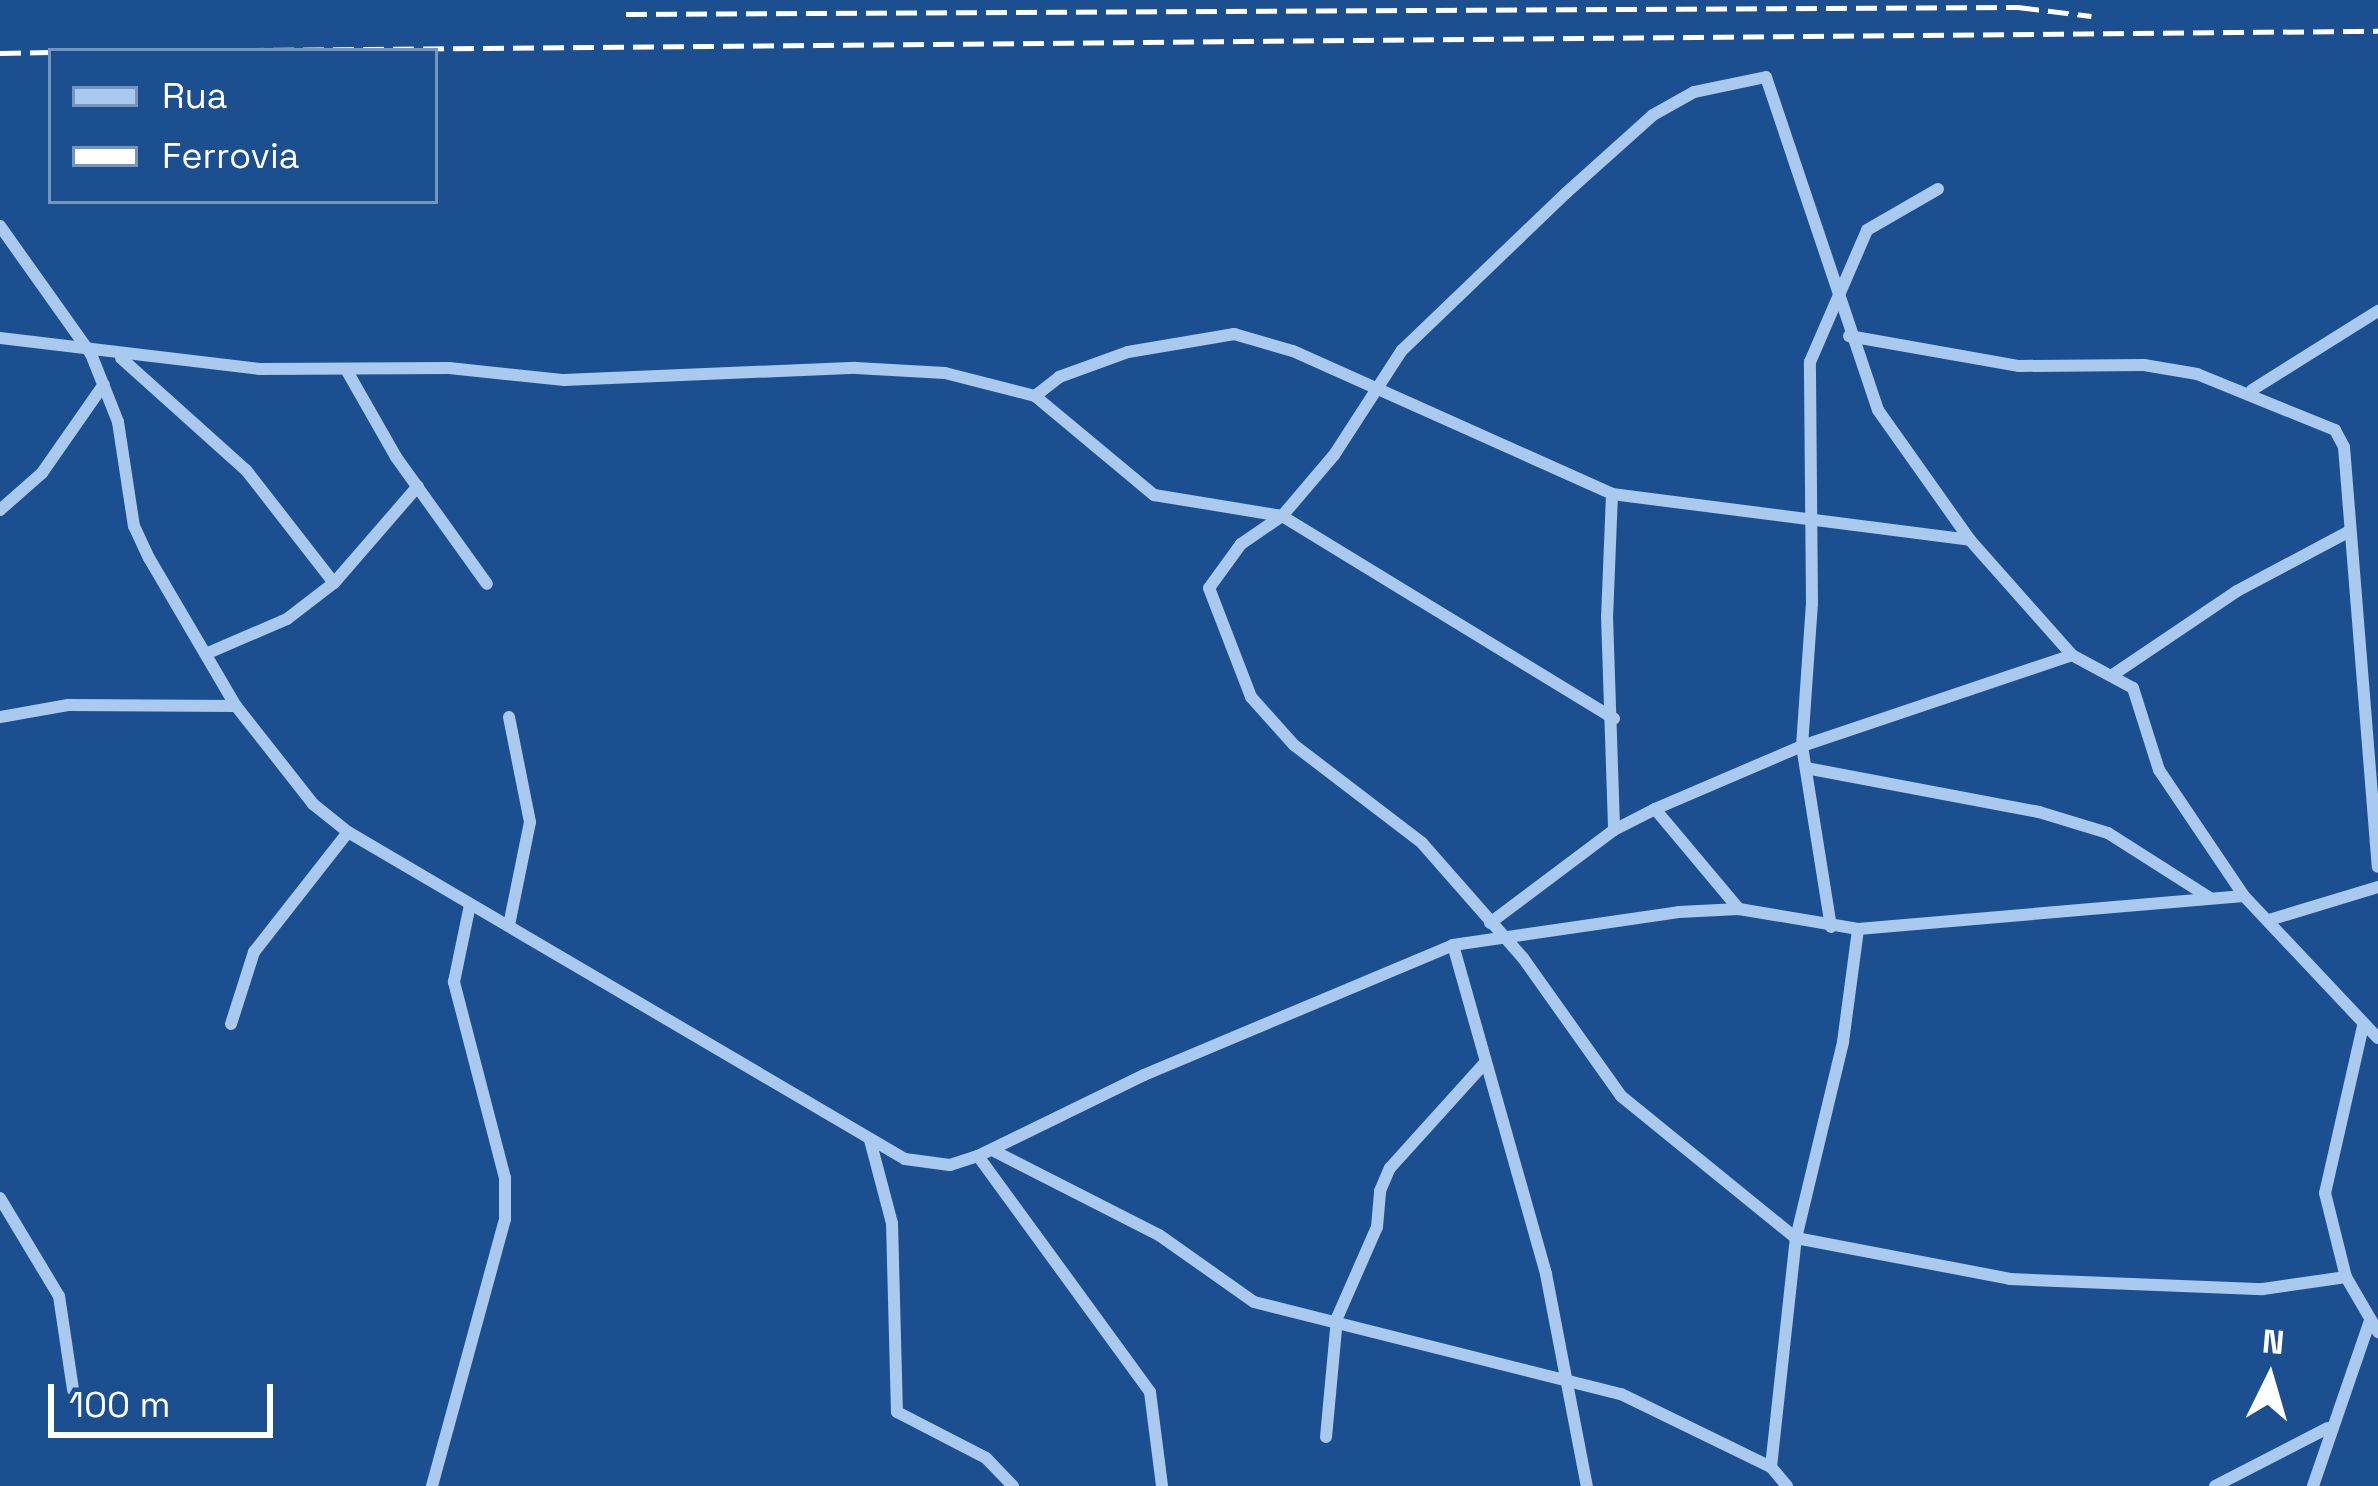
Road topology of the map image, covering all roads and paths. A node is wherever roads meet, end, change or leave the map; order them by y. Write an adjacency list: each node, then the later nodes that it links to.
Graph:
1 (1938, 189): 3 (street)
2 (0, 226): 7 (street)
3 (1839, 297): 5 (street); 11 (street); 18 (street)
4 (2378, 311): 12 (street)
5 (1849, 336): 12 (street); 20 (street)
6 (0, 338): 7 (street)
7 (91, 354): 8 (street); 10 (street)
8 (120, 357): 9 (street); 21 (street)
9 (347, 371): 13 (street); 14 (street)
10 (104, 385): 16 (street); 23 (street)
11 (1372, 389): 13 (street); 15 (street); 17 (street)
12 (2252, 390): 19 (street)
13 (1035, 397): 17 (street)
14 (418, 486): 21 (street); 22 (street)
15 (1612, 494): 18 (street); 30 (street)
16 (0, 509)
17 (1282, 516): 30 (street); 45 (street)
18 (1812, 517): 20 (street); 31 (street)
19 (2348, 532): 25 (street); 27 (street)
20 (1970, 540): 24 (street)
21 (334, 583): 23 (street)
22 (488, 584)
23 (208, 653): 26 (street)
24 (2072, 655): 25 (street); 31 (street)
25 (2114, 674): 38 (street)
26 (236, 706): 28 (street); 35 (street)
27 (2373, 715): 36 (street)
28 (0, 717)
29 (509, 717): 43 (street)
30 (1614, 719): 34 (street)
31 (1802, 746): 32 (street); 33 (street)
32 (1806, 768): 39 (street); 44 (street)
33 (1655, 809): 34 (street); 41 (street)
34 (1614, 830): 45 (street)
35 (347, 832): 40 (street); 48 (street)
36 (2378, 867)
37 (2378, 886): 42 (street)
38 (2244, 896): 39 (street); 42 (street)
39 (2210, 898): 46 (street)
40 (470, 905): 43 (street); 65 (street)
41 (1739, 909): 44 (street); 45 (street)
42 (2269, 920): 49 (street)
43 (509, 925): 52 (street)
44 (1831, 927): 46 (street)
45 (1494, 928): 47 (street); 56 (street)
46 (1858, 929): 56 (street)
47 (1454, 945): 51 (street); 53 (street)
48 (231, 1024)
49 (2362, 1025): 50 (street); 57 (street)
50 (2378, 1038)
51 (1485, 1063): 58 (street); 60 (street)
52 (869, 1139): 54 (street); 66 (street)
53 (992, 1150): 54 (street); 58 (street)
54 (978, 1156): 67 (street)
55 (0, 1198): 61 (street)
56 (1796, 1238): 57 (street); 64 (street)
57 (2346, 1277): 59 (street)
58 (1337, 1318): 60 (street); 63 (street)
59 (2374, 1326): 62 (street)
60 (1562, 1377): 64 (street); 68 (street)
61 (73, 1390)
62 (2328, 1428): 70 (street); 71 (street)
63 (1326, 1437)
64 (1771, 1467): 69 (street)
65 (432, 1486)
66 (1013, 1486)
67 (1162, 1486)
68 (1587, 1486)
69 (1787, 1486)
70 (2215, 1486)
71 (2313, 1486)

